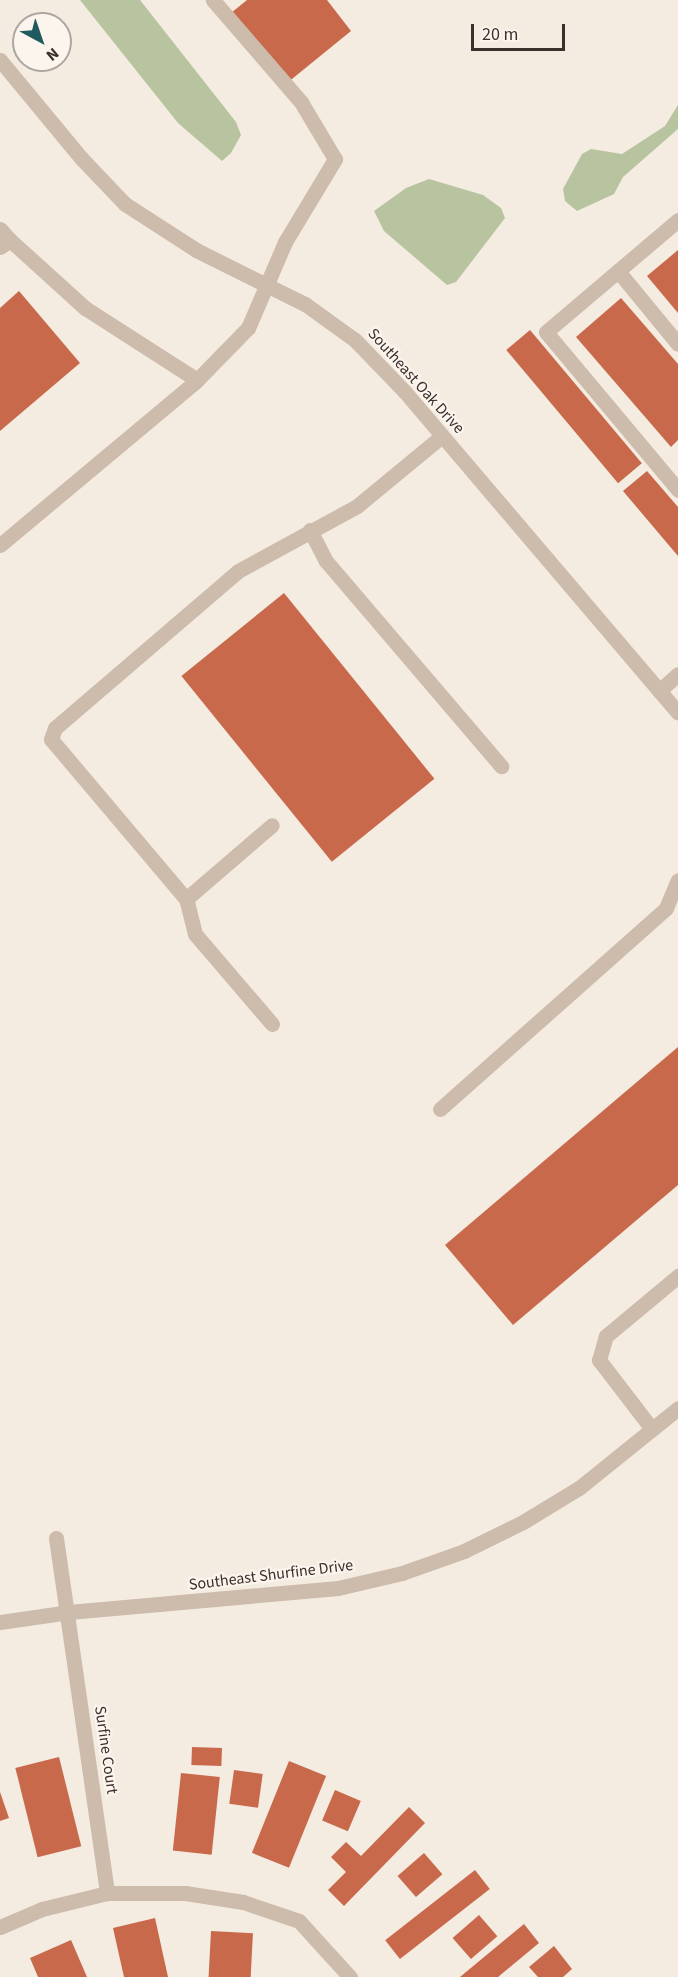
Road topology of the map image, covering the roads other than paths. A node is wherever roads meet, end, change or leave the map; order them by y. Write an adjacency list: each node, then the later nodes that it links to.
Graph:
1 (213, 0): 6 (street)
2 (0, 60): 6 (street, Southeast Oak Drive)
3 (678, 220): 5 (street)
4 (3, 239): 8 (street)
5 (618, 271): 7 (street); 10 (street)
6 (268, 285): 8 (street); 9 (street, Southeast Oak Drive)
7 (678, 344)
8 (197, 380): 12 (street)
9 (442, 436): 11 (street); 14 (street, Southeast Oak Drive)
10 (678, 490)
11 (310, 530): 16 (street); 19 (street)
12 (0, 545)
13 (678, 674): 14 (street)
14 (659, 691): 15 (street, Southeast Oak Drive)
15 (678, 713)
16 (501, 766)
17 (272, 825): 19 (street)
18 (678, 880): 21 (street)
19 (186, 899): 20 (street)
20 (272, 1024)
21 (440, 1109)
22 (678, 1276): 24 (street)
23 (678, 1408): 24 (street, Southeast Shurfine Drive)
24 (652, 1429): 26 (street, Southeast Shurfine Drive)
25 (56, 1538): 26 (street, Surfine Court)
26 (69, 1612): 27 (street, Southeast Shurfine Drive); 28 (street, Surfine Court)
27 (0, 1622)
28 (107, 1893): 29 (street); 30 (street)
29 (0, 1927)
30 (350, 1977)

